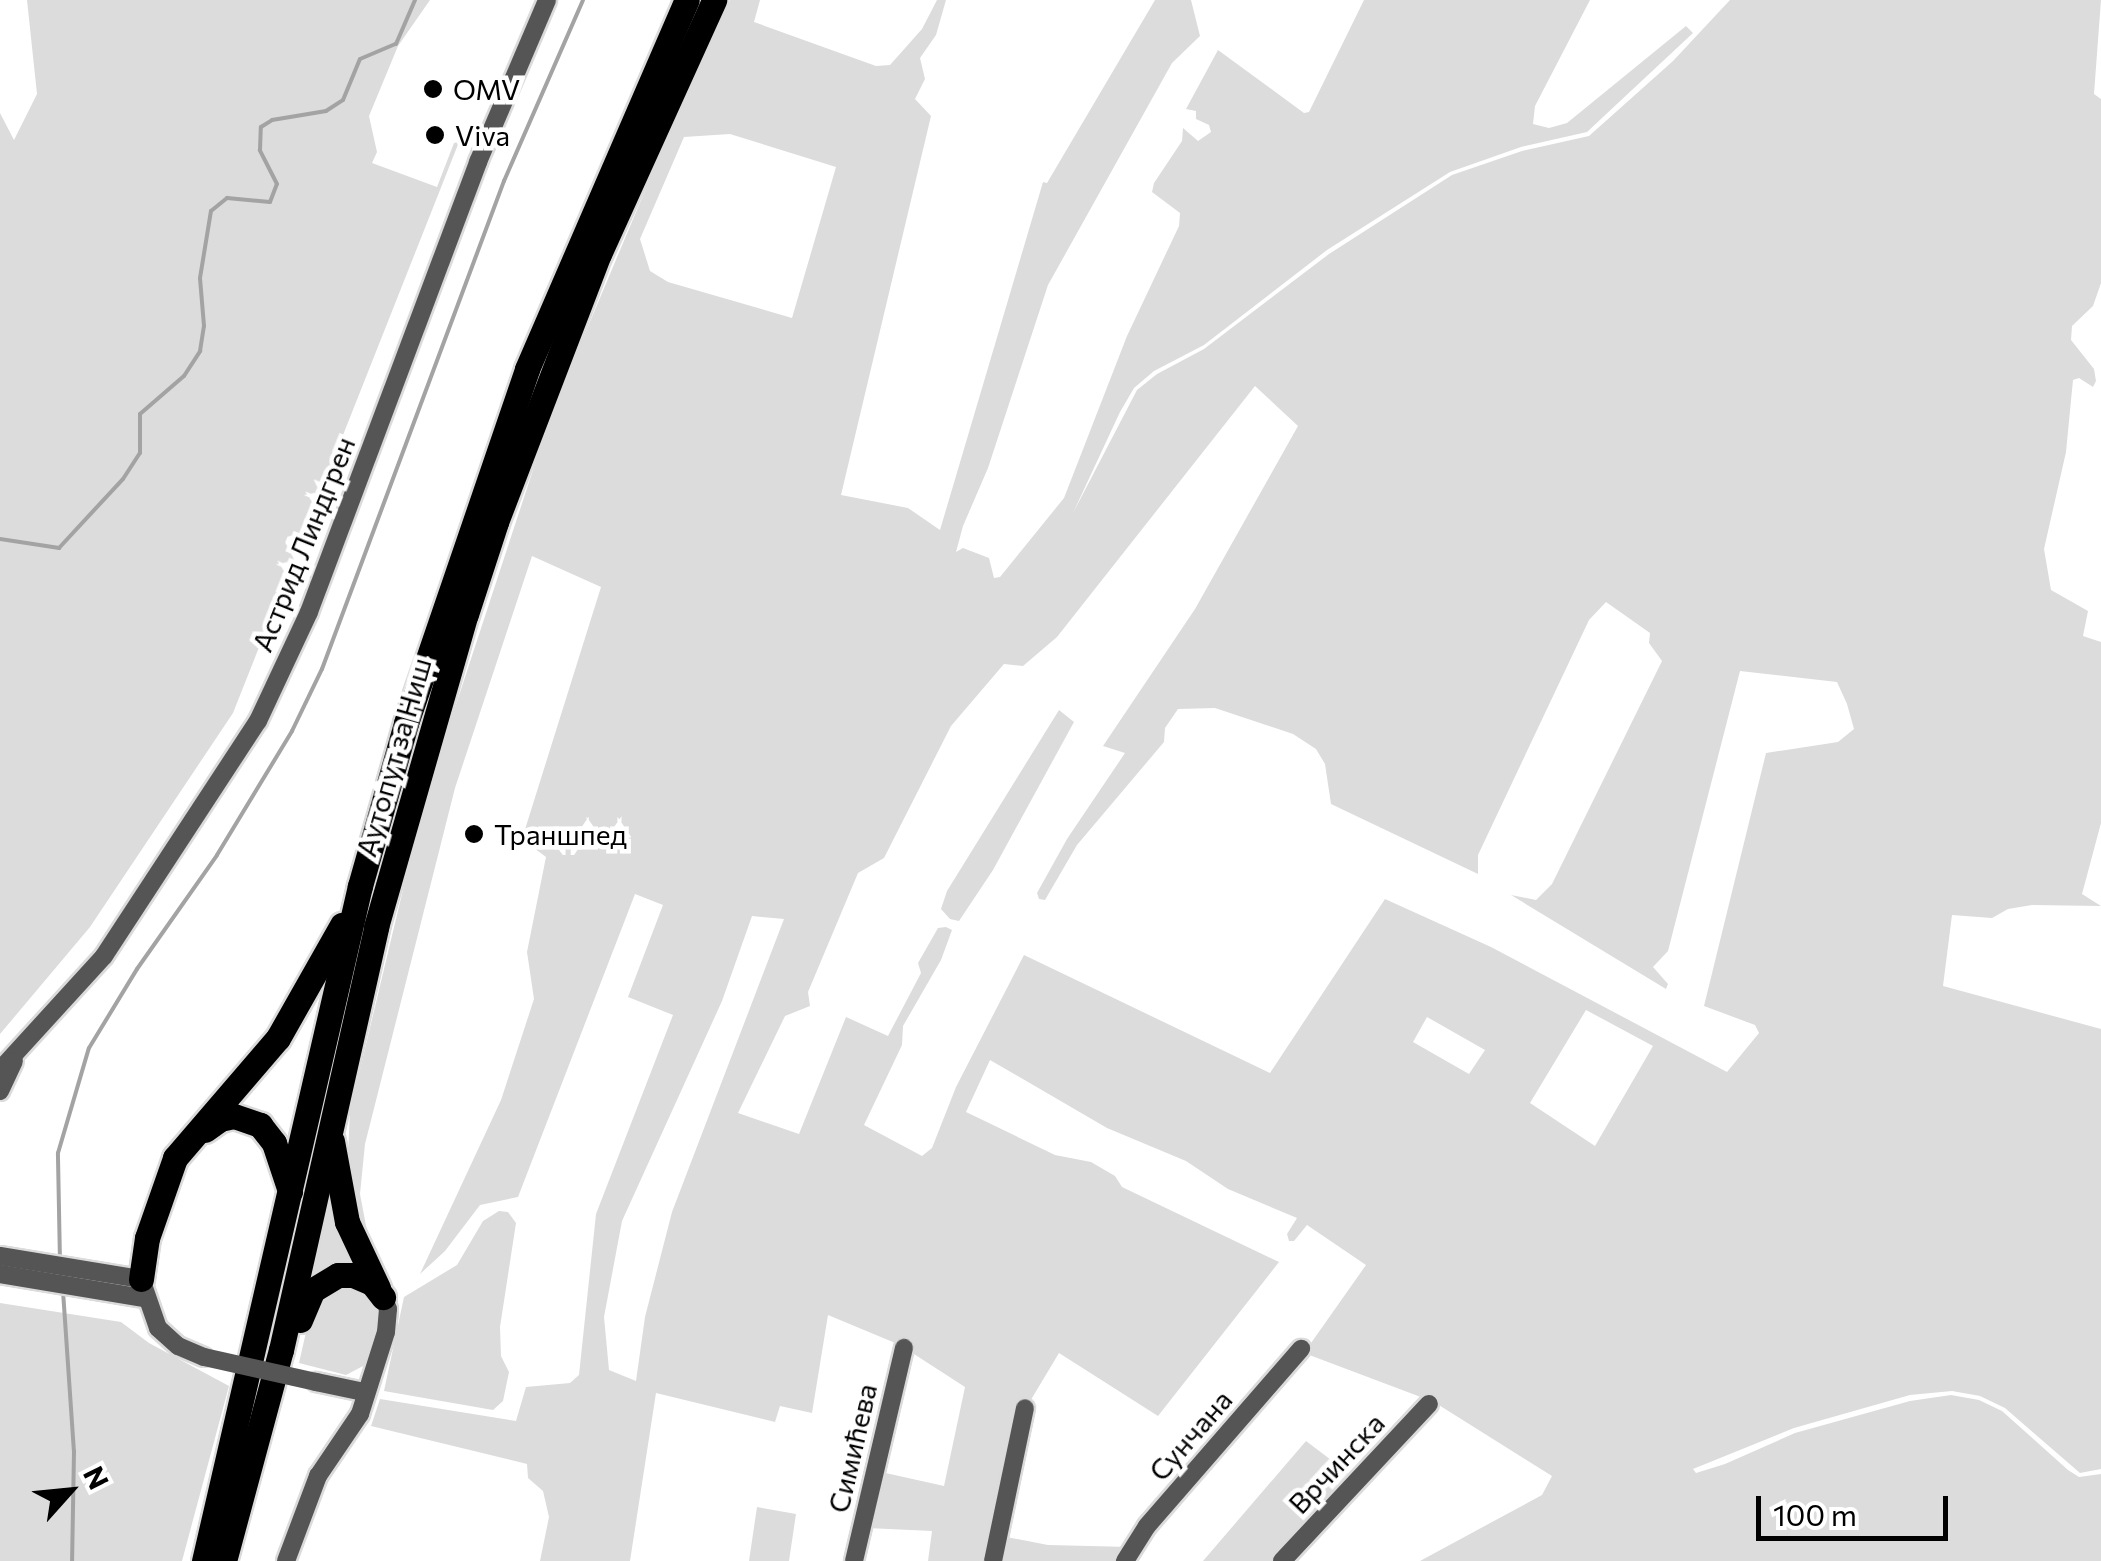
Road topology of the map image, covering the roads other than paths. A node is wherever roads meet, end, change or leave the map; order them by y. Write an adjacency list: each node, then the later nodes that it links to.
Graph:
1 (547, 0): 5 (street, Астрид Линдгрен)
2 (687, 0): 4 (highway, Аутопут за Ниш)
3 (714, 0): 8 (highway, Аутопут за Ниш)
4 (360, 886): 9 (highway, Аутопут за Ниш); 13 (highway)
5 (16, 1056): 6 (street, Астрид Линдгрен); 7 (street, Астрид Линдгрен)
6 (0, 1070)
7 (0, 1090)
8 (330, 1127): 14 (highway); 20 (highway, Аутопут за Ниш)
9 (291, 1194): 13 (highway); 21 (highway, Аутопут за Ниш)
10 (0, 1256): 11 (street)
11 (24, 1269): 12 (street); 13 (street)
12 (0, 1274)
13 (142, 1283): 17 (street, bridge)
14 (383, 1297): 17 (street); 20 (highway)
15 (904, 1348): 24 (street, Симићева)
16 (1301, 1349): 26 (street, Сунчана)
17 (364, 1392): 23 (street)
18 (1430, 1404): 27 (street, Врчинска)
19 (1026, 1408): 25 (street)
20 (247, 1474): 22 (highway, Аутопут за Ниш)
21 (204, 1561)
22 (224, 1561)
23 (286, 1561)
24 (854, 1561)
25 (993, 1561)
26 (1125, 1561)
27 (1282, 1561)

